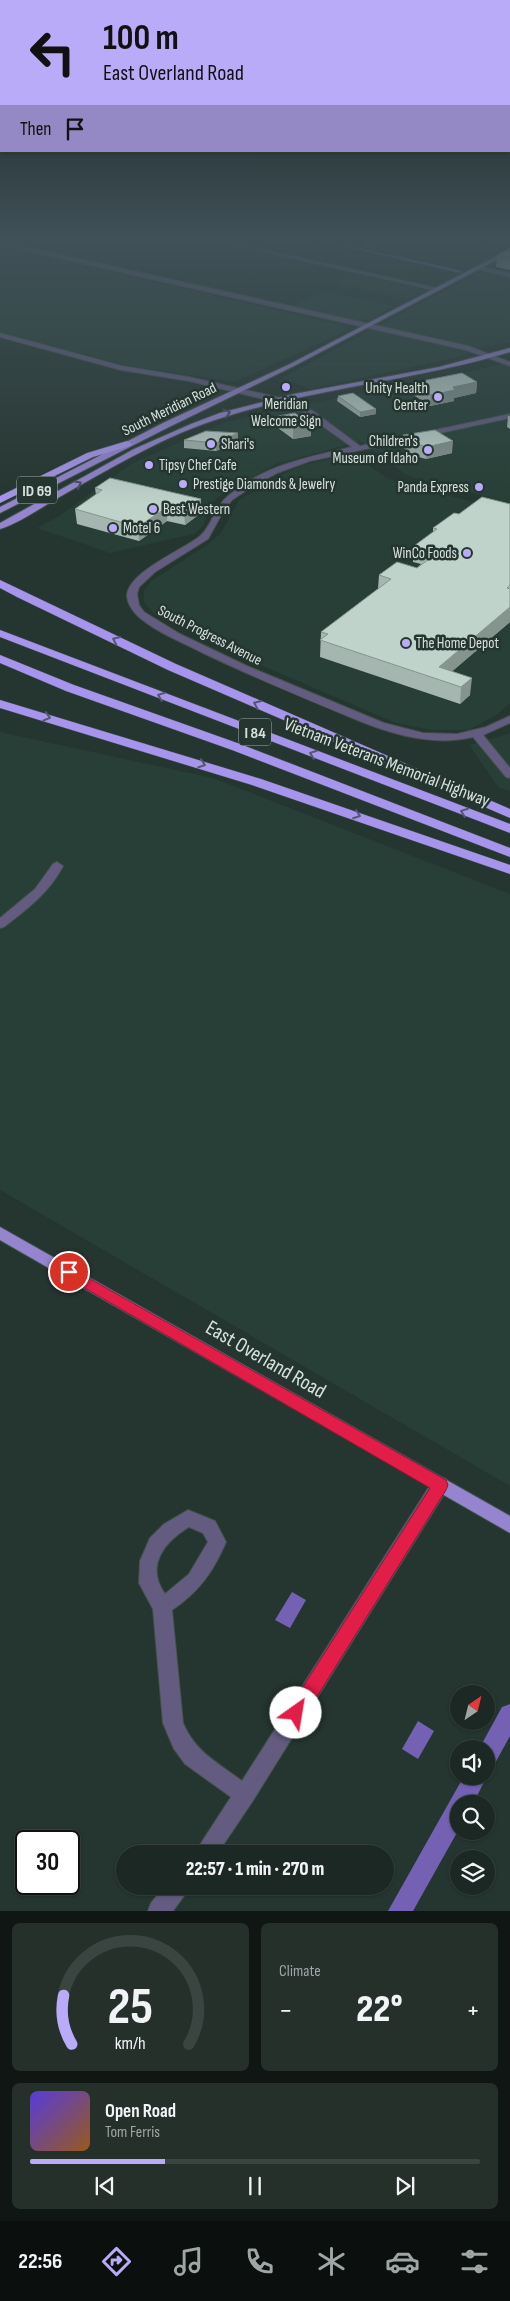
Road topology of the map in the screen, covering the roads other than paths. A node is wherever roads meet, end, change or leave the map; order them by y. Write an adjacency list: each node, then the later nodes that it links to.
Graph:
1 (363, 328): 7 (main road, South Meridian Road)
2 (377, 328): 5 (street)
3 (0, 335): 7 (street)
4 (510, 350): 5 (main road, South Meridian Road)
5 (492, 356): 6 (street); 8 (main road, South Meridian Road)
6 (510, 364)
7 (240, 390): 8 (street); 10 (main road, South Meridian Road); 12 (main road)
8 (278, 400): 11 (street); 12 (main road, South Meridian Road, one-way to 8)
9 (510, 416): 11 (street, South Progress Avenue)
10 (127, 444): 13 (highway); 14 (main road, South Meridian Road / ID 69)
11 (358, 448): 23 (street, South Progress Avenue)
12 (138, 451): 15 (main road, South Meridian Road / ID 69, one-way to 12)
13 (0, 500)
14 (0, 510)
15 (0, 526)
16 (0, 583): 18 (highway)
17 (0, 591): 18 (highway)
18 (21, 595): 25 (highway, one-way to 18)
19 (0, 632): 26 (highway, Vietnam Veterans Memorial Highway / I 84, one-way to 19)
20 (0, 660): 27 (highway, I 84)
21 (0, 704): 29 (highway, one-way to 29)
22 (510, 719): 23 (street)
23 (476, 734): 24 (street)
24 (510, 775)
25 (510, 814)
26 (510, 829)
27 (510, 853)
28 (57, 866): 30 (street)
29 (510, 870)
30 (0, 924)
31 (0, 1233): 32 (main road, East Overland Road)
32 (440, 1485): 33 (main road, East Overland Road); 35 (street)
33 (510, 1525)
34 (162, 1606): 34 (street); 35 (street)
35 (245, 1795): 36 (street)
36 (210, 1845)
37 (172, 1895): 38 (street)
38 (159, 1911)

